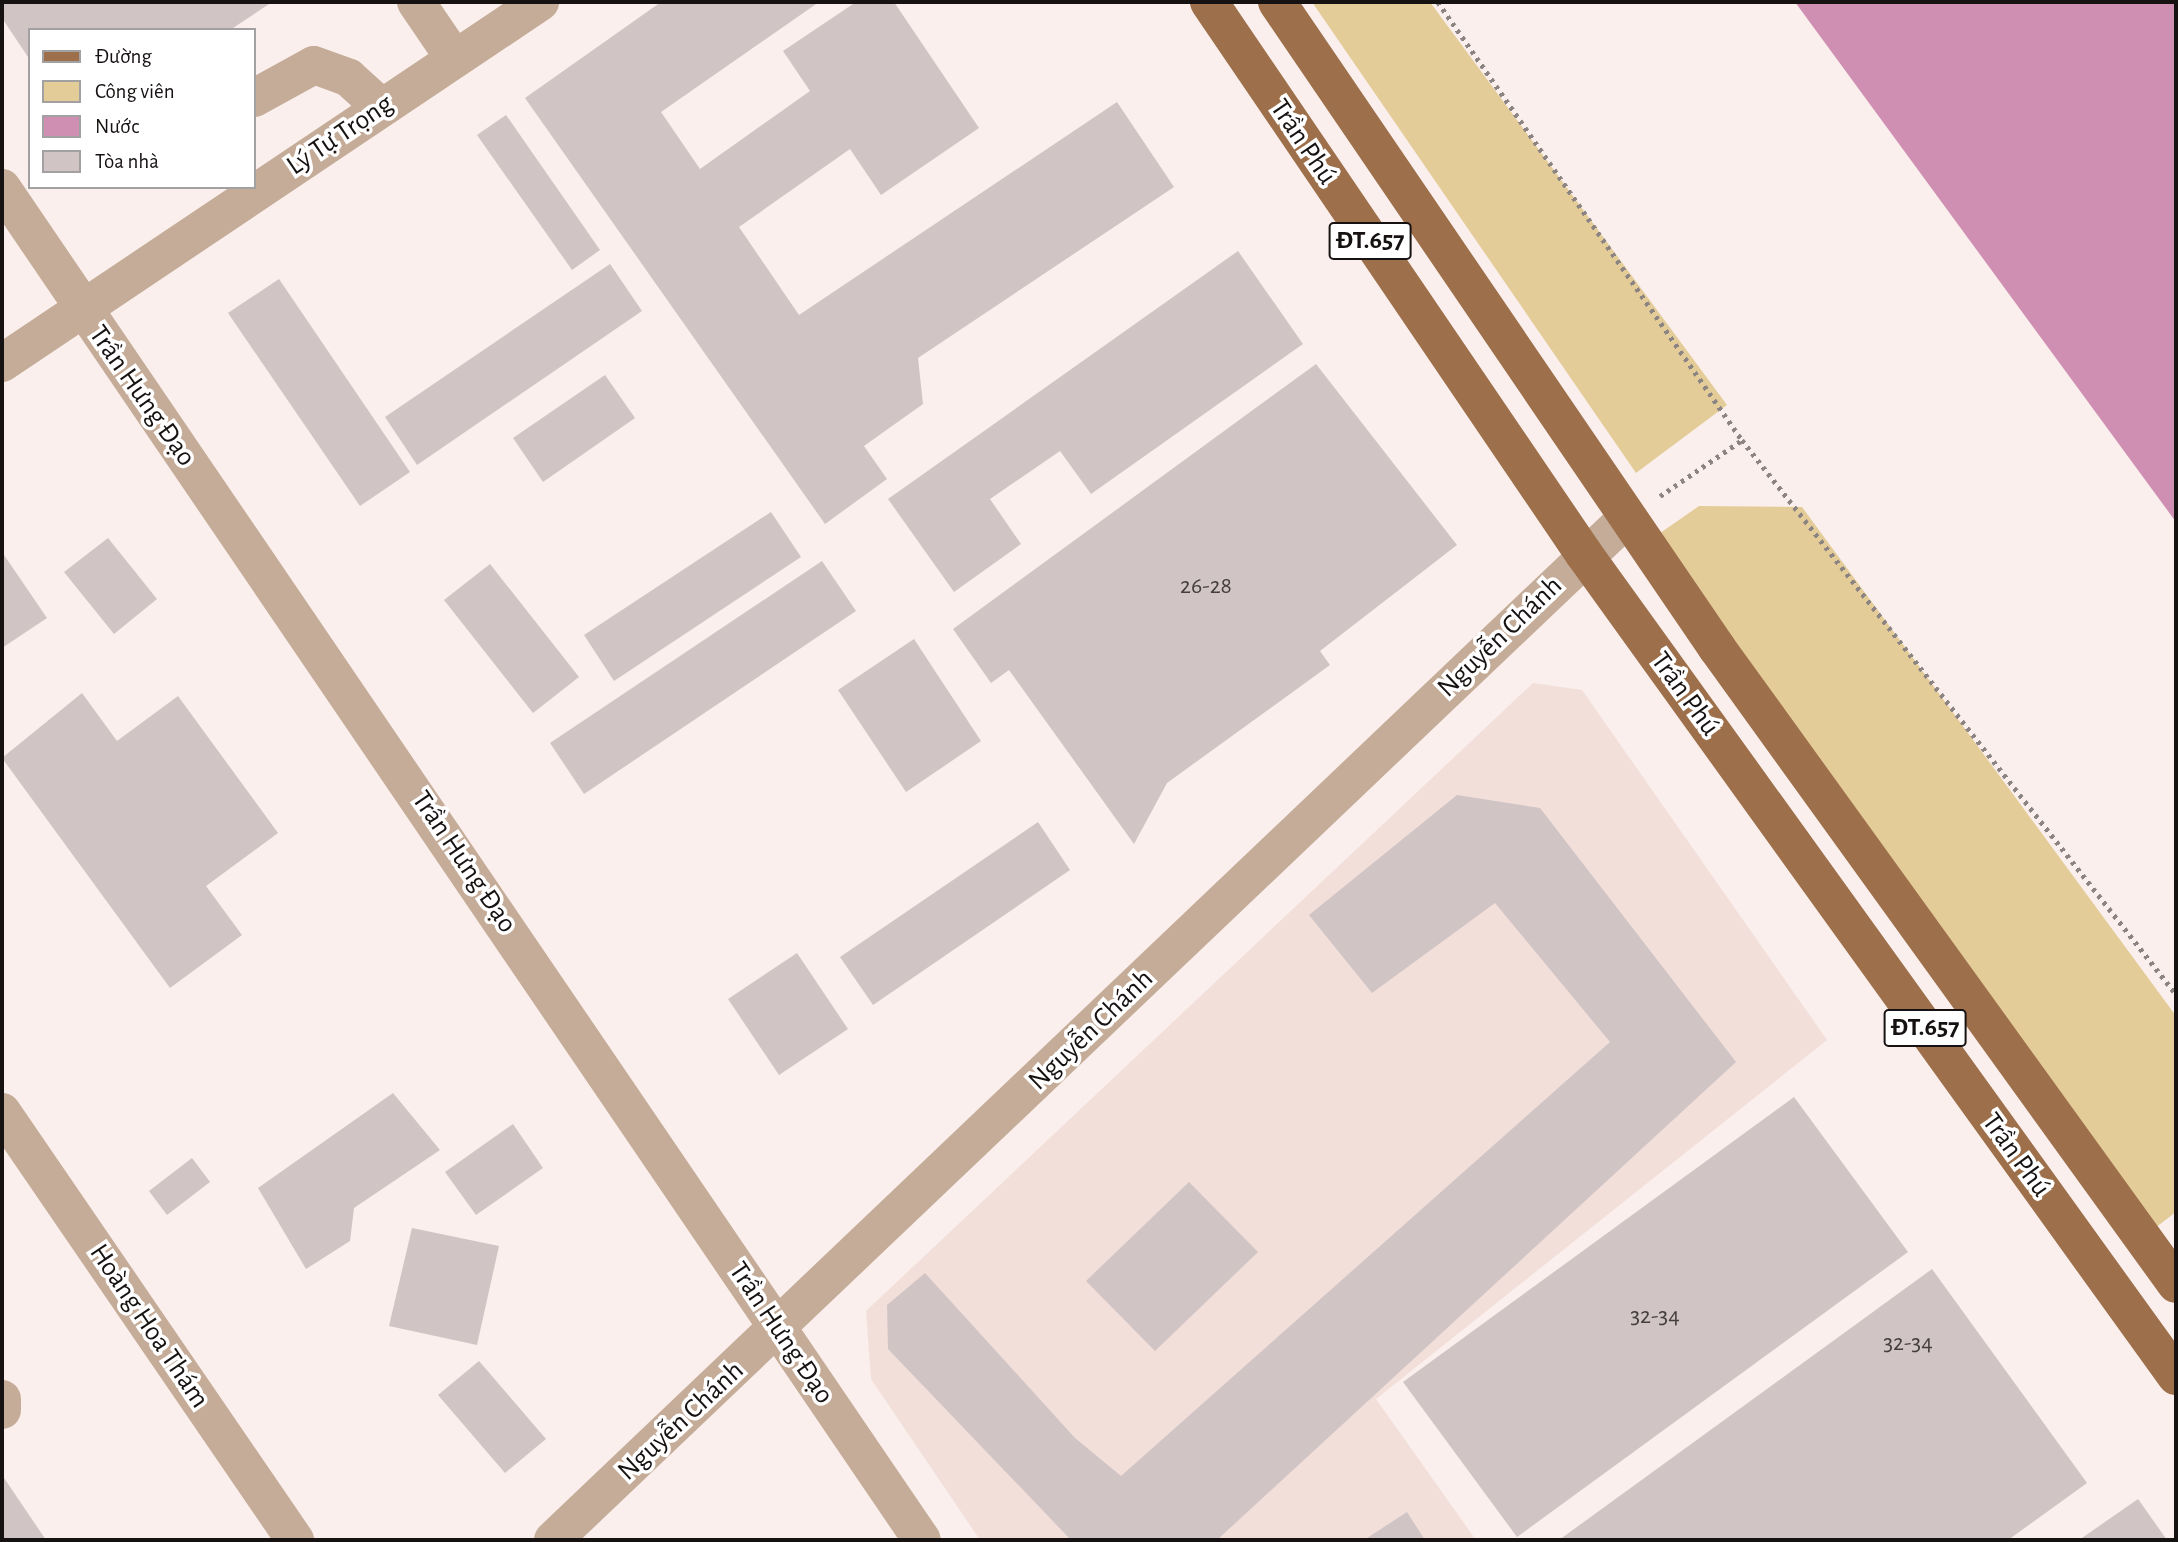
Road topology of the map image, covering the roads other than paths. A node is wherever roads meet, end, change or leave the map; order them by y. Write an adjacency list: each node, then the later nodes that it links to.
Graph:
1 (416, 2): 5 (street)
2 (540, 2): 5 (street, Lý Tự Trọng)
3 (1209, 2): 14 (main road, Trần Phú / ĐT.657)
4 (1277, 2): 13 (main road, Trần Phú / ĐT.657)
5 (454, 58): 7 (street, Lý Tự Trọng)
6 (256, 97): 7 (street)
7 (381, 107): 8 (street, Lý Tự Trọng)
8 (256, 184)
9 (2, 188): 11 (street, Trần Hưng Đạo)
10 (239, 195): 11 (street, Lý Tự Trọng)
11 (82, 310): 12 (street, Lý Tự Trọng); 18 (street, Trần Hưng Đạo)
12 (2, 363)
13 (1627, 518): 14 (street, Nguyễn Chánh); 17 (main road, Trần Phú / ĐT.657)
14 (1584, 554): 18 (street, Nguyễn Chánh); 19 (main road, Trần Phú / ĐT.657)
15 (2, 1112): 16 (street, Hoàng Hoa Thám)
16 (13, 1153): 22 (street, Hoàng Hoa Thám)
17 (2176, 1283)
18 (778, 1329): 23 (street, Nguyễn Chánh); 24 (street, Trần Hưng Đạo)
19 (2176, 1376)
20 (2, 1399): 21 (street)
21 (2, 1410)
22 (295, 1540)
23 (553, 1540)
24 (922, 1540)

